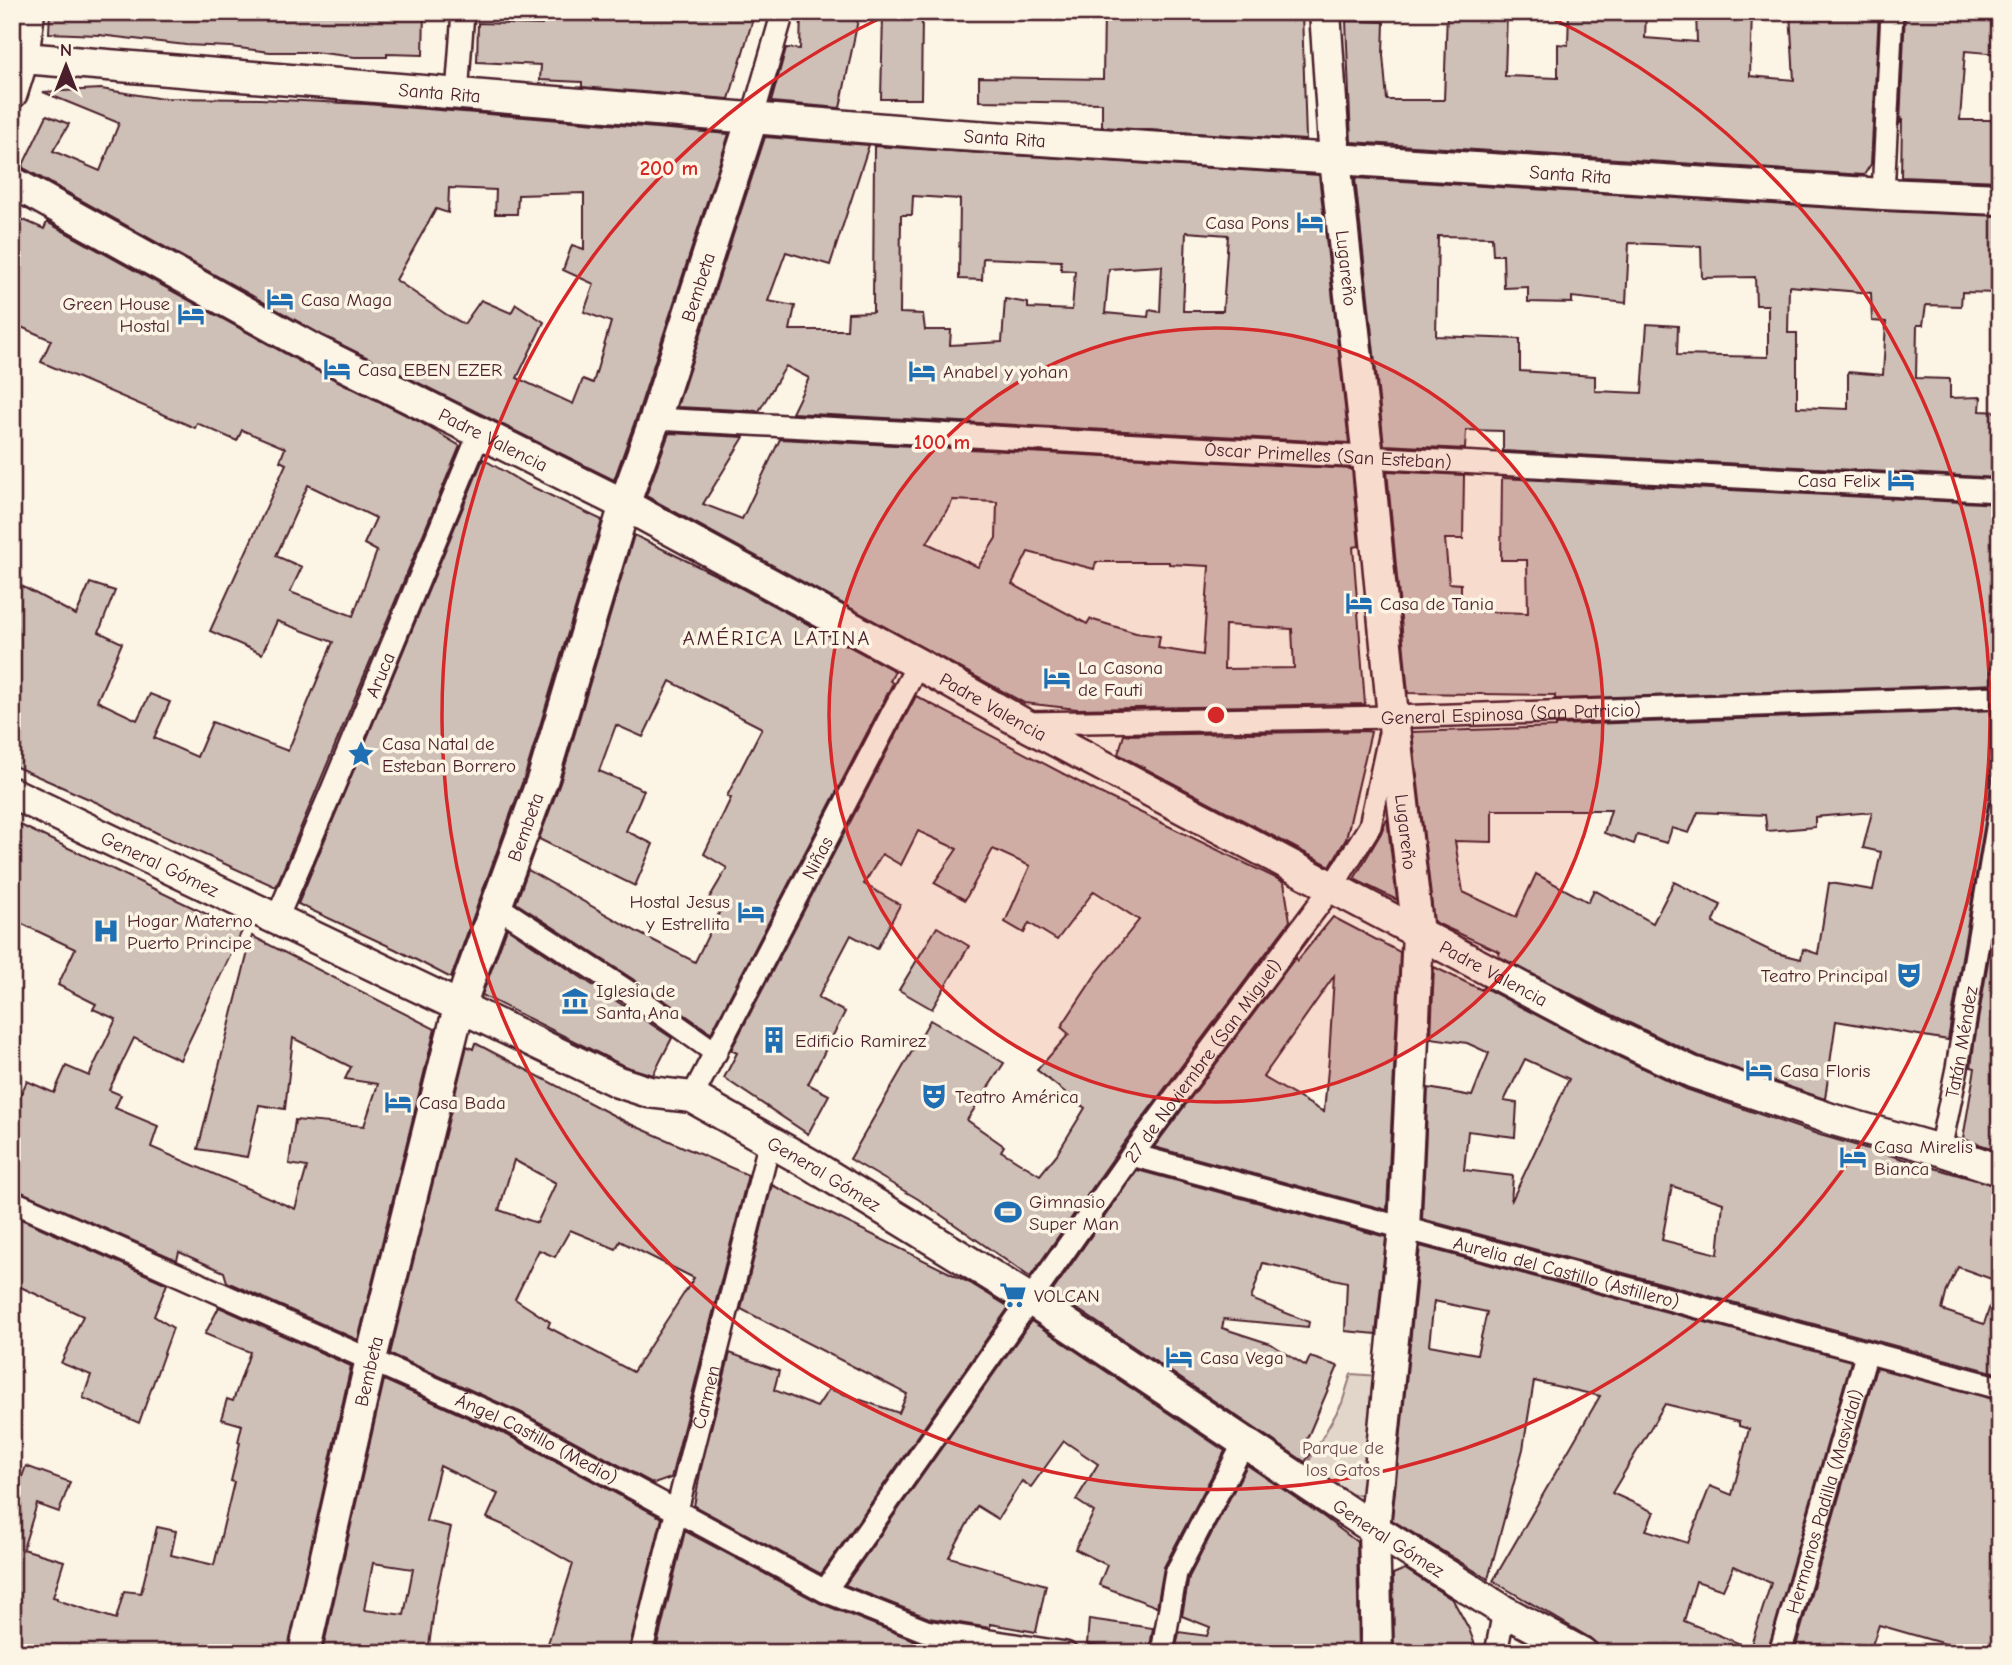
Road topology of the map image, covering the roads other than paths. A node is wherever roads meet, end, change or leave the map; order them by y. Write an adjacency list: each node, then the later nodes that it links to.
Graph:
1 (29, 12): 6 (street)
2 (463, 12): 8 (street)
3 (783, 12): 9 (street, Bembeta)
4 (1325, 12): 10 (street, Lugareño)
5 (1892, 12): 12 (street)
6 (18, 58): 7 (street); 8 (street, Santa Rita)
7 (12, 93)
8 (457, 94): 9 (street, Santa Rita)
9 (752, 118): 10 (street, Santa Rita); 14 (street, Bembeta)
10 (1335, 160): 12 (street, Santa Rita); 16 (street, Lugareño)
11 (12, 182): 15 (street, Padre Valencia)
12 (1883, 194): 13 (street, Santa Rita)
13 (2000, 199)
14 (655, 419): 16 (street, Óscar Primelles (San Esteban)); 18 (street, Bembeta)
15 (480, 432): 18 (street, Padre Valencia); 27 (street, Aruca)
16 (1368, 458): 17 (street, Óscar Primelles (San Esteban)); 21 (street, Lugareño)
17 (2000, 491)
18 (625, 505): 19 (street, Padre Valencia); 26 (street, Bembeta)
19 (918, 663): 22 (street, Padre Valencia); 30 (street, Niñas)
20 (2000, 697): 21 (street, General Espinosa (San Patricio))
21 (1393, 717): 22 (street, General Espinosa (San Patricio)); 25 (street, 27 de Noviembre (San Miguel)); 28 (street, Lugareño)
22 (1022, 723): 25 (street, Padre Valencia)
23 (12, 793): 27 (street, General Gómez)
24 (2000, 810): 33 (street, Tatán Méndez)
25 (1332, 887): 28 (street, Padre Valencia); 34 (street, 27 de Noviembre (San Miguel))
26 (497, 906): 29 (street, Bembeta); 30 (street)
27 (277, 918): 29 (street, General Gómez)
28 (1418, 933): 33 (street, Padre Valencia); 37 (street, Lugareño)
29 (460, 1008): 31 (street, General Gómez); 40 (street, Bembeta)
30 (716, 1053): 31 (street, Niñas)
31 (692, 1097): 32 (street, General Gómez)
32 (770, 1141): 38 (street, General Gómez); 45 (street, Carmen)
33 (1940, 1150): 35 (street, Padre Valencia)
34 (1132, 1155): 37 (street, Aurelia del Castillo (Astillero)); 38 (street, 27 de Noviembre (San Miguel))
35 (2000, 1170)
36 (12, 1200): 40 (street, Ángel Castillo (Medio))
37 (1404, 1229): 39 (street, Aurelia del Castillo (Astillero)); 43 (street, Lugareño)
38 (1031, 1300): 42 (street, General Gómez); 47 (street, 27 de Noviembre (San Miguel))
39 (1867, 1352): 41 (street, Aurelia del Castillo (Astillero)); 56 (street, Hermanos Padilla (Masvidal))
40 (371, 1359): 45 (street, Ángel Castillo (Medio)); 49 (street, Bembeta)
41 (2000, 1388)
42 (1245, 1441): 44 (street, General Gómez); 52 (street)
43 (1378, 1491): 44 (street); 46 (street, Lugareño)
44 (1342, 1507): 46 (street, General Gómez)
45 (678, 1510): 47 (street, Ángel Castillo (Medio)); 50 (street, Carmen)
46 (1374, 1529): 48 (street, General Gómez); 53 (street, Lugareño)
47 (825, 1591): 51 (street, Ángel Castillo (Medio))
48 (1504, 1611): 54 (street); 55 (street, General Gómez)
49 (304, 1653)
50 (641, 1653)
51 (1066, 1653)
52 (1162, 1653)
53 (1377, 1653)
54 (1496, 1653)
55 (1582, 1653)
56 (1780, 1653)

